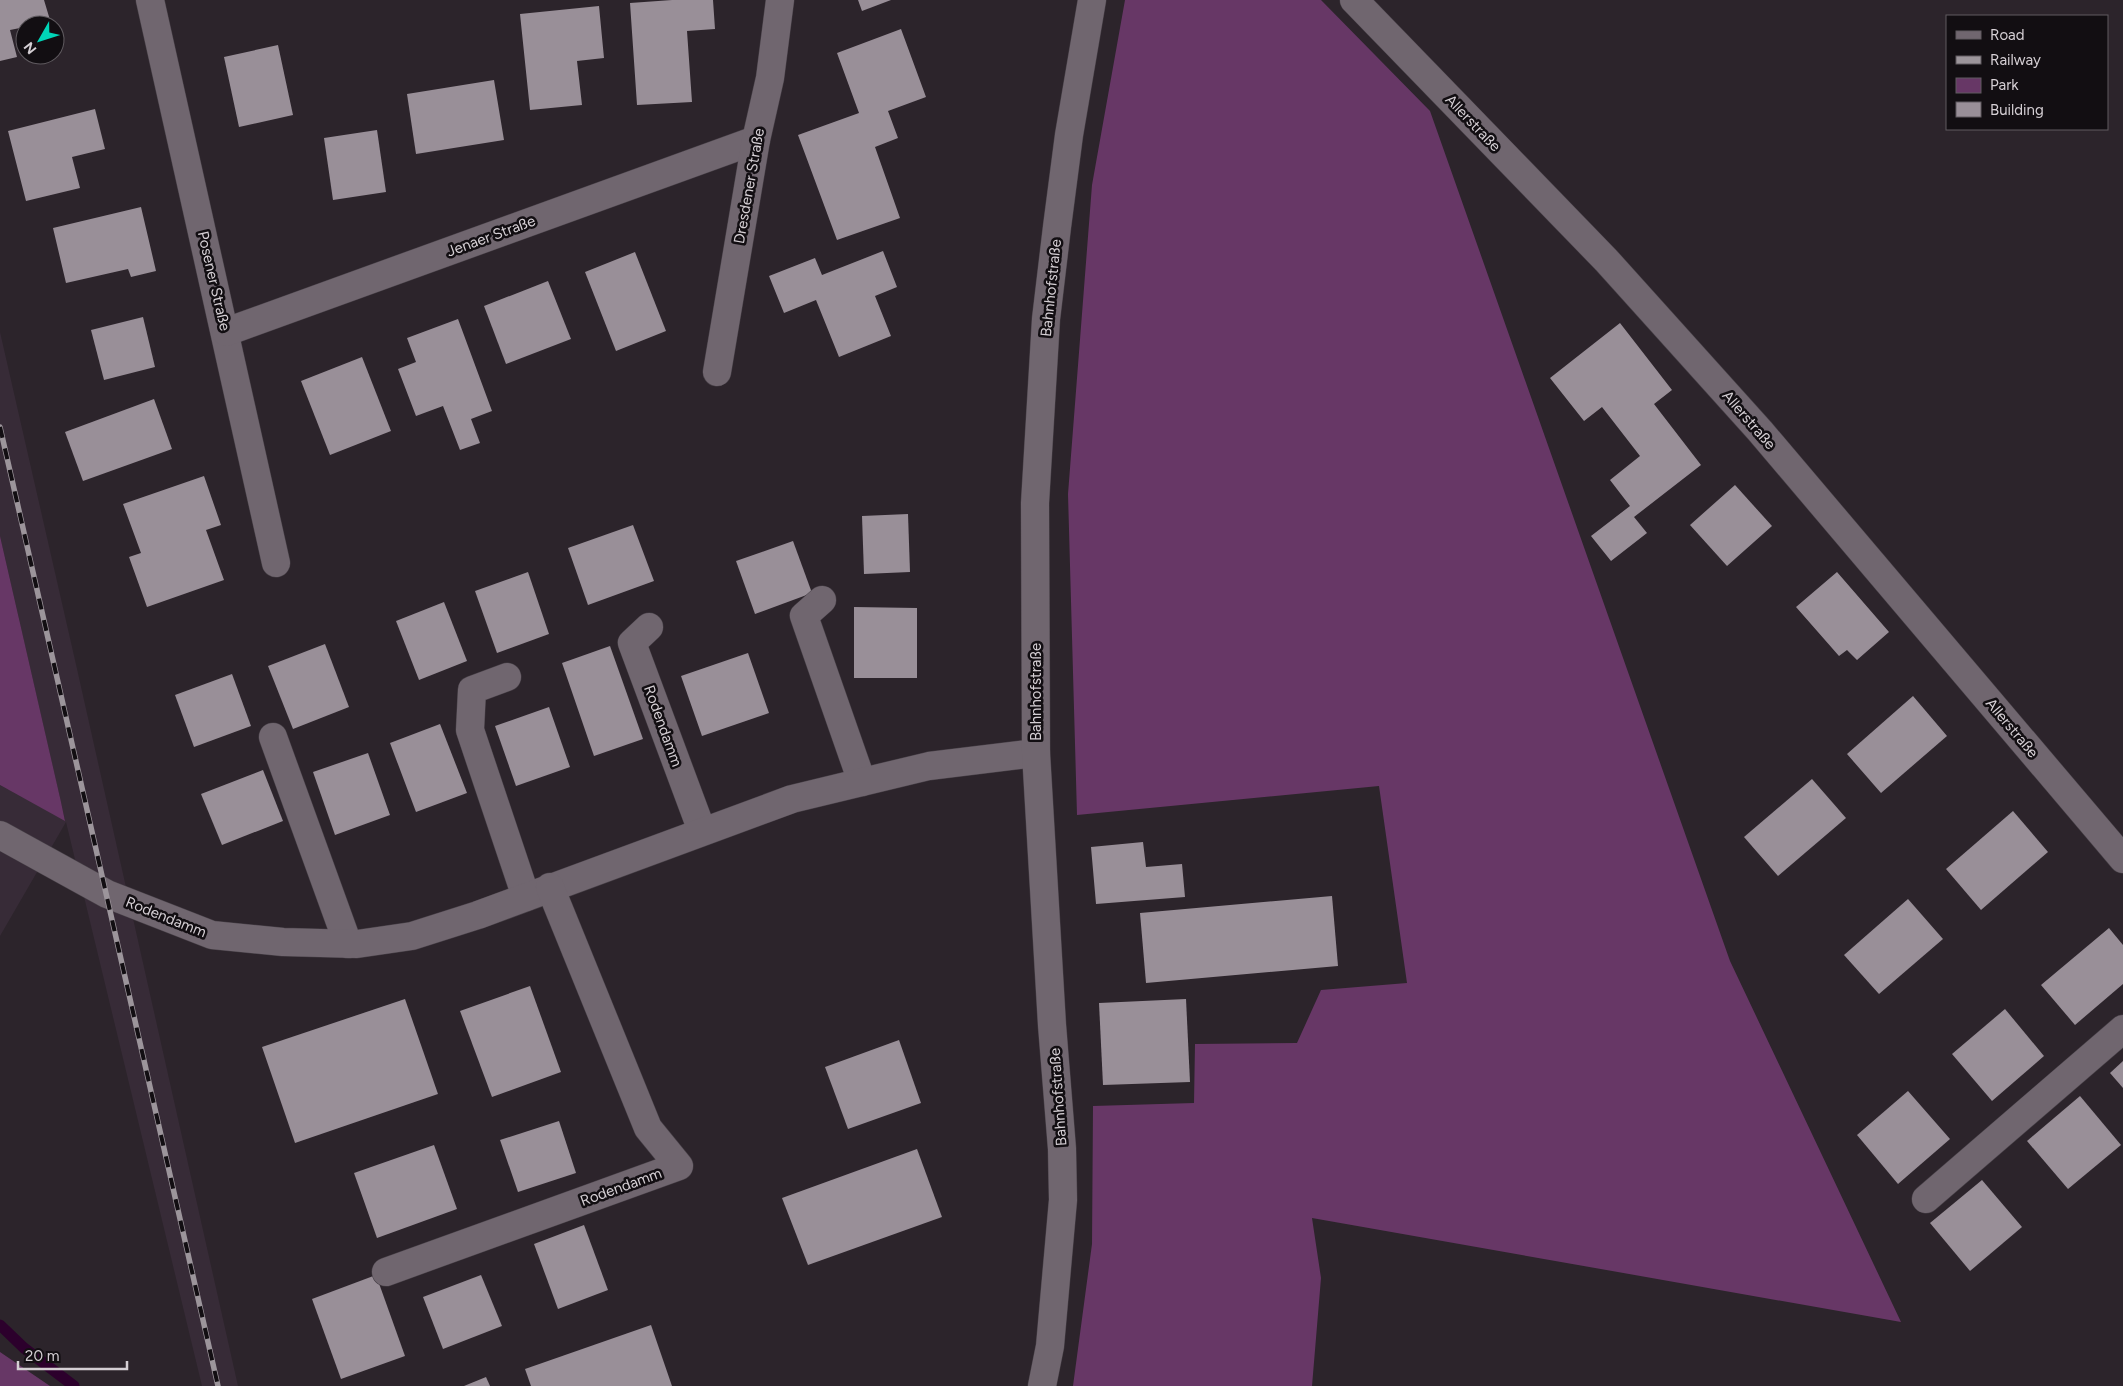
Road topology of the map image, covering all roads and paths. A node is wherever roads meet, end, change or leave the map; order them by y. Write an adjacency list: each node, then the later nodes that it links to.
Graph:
1 (150, 0): 6 (street, Posener Straße)
2 (780, 0): 5 (street, Dresdener Straße)
3 (1092, 0): 13 (street, Bahnhofstraße)
4 (1354, 0): 17 (street, Allerstraße)
5 (756, 140): 6 (street, Jenaer Straße); 7 (street, Dresdener Straße)
6 (226, 332): 8 (street, Posener Straße)
7 (717, 372)
8 (276, 563)
9 (822, 600): 14 (street)
10 (649, 627): 15 (street, Rodendamm)
11 (507, 677): 18 (street, Rodendamm)
12 (273, 737): 19 (street)
13 (1036, 753): 14 (street, Rodendamm); 23 (street, Bahnhofstraße)
14 (862, 782): 15 (street, Rodendamm)
15 (702, 832): 18 (street, Rodendamm)
16 (0, 835): 19 (street, Rodendamm)
17 (2123, 859)
18 (538, 892): 19 (street, Rodendamm); 22 (street, Rodendamm)
19 (348, 944)
20 (2123, 1029): 21 (street)
21 (1926, 1198)
22 (386, 1272)
23 (1042, 1386)

